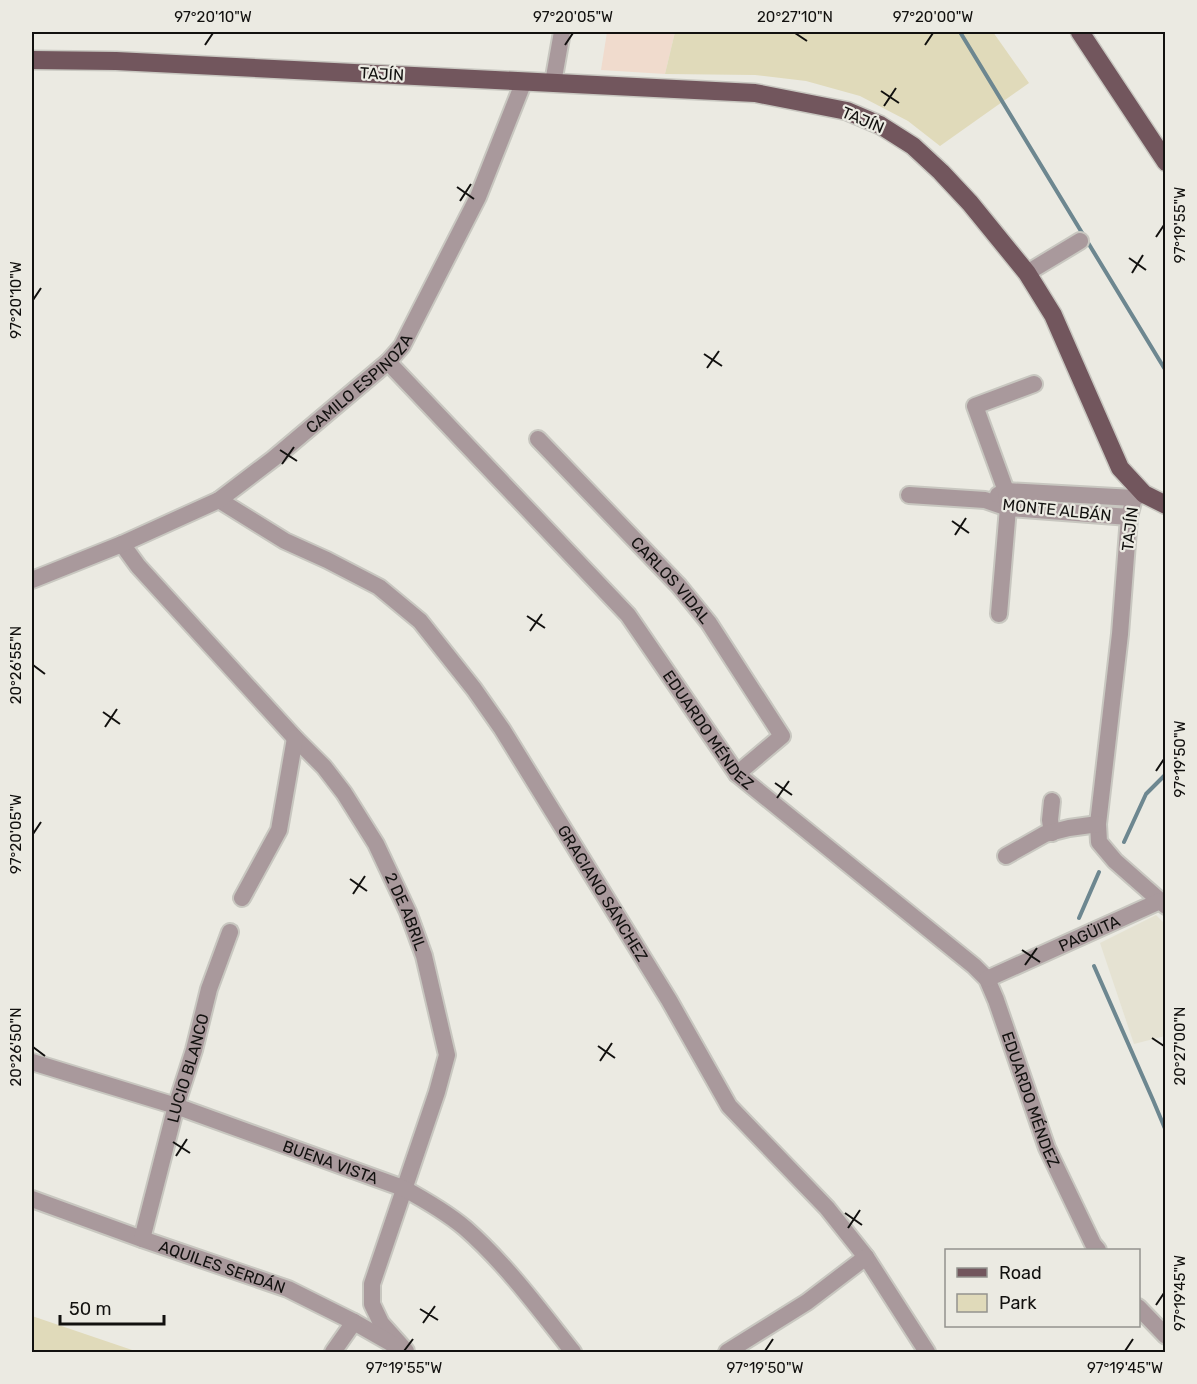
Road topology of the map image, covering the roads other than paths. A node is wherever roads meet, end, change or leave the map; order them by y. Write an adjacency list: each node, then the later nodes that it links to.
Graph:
1 (562, 32): 5 (street)
2 (1080, 32): 6 (main road)
3 (34, 59): 4 (main road, TAJÍN)
4 (524, 81): 5 (main road, TAJÍN); 9 (street, CAMILO ESPINOZA)
5 (553, 83): 8 (main road, TAJÍN)
6 (1166, 162)
7 (1080, 241): 8 (street)
8 (1027, 273): 15 (main road, TAJÍN)
9 (388, 362): 16 (street, CAMILO ESPINOZA); 26 (street, EDUARDO MÉNDEZ)
10 (1034, 384): 12 (street)
11 (538, 439): 26 (street, CARLOS VIDAL)
12 (1006, 491): 13 (street, MONTE ALBÁN); 17 (street, MONTE ALBÁN); 19 (street)
13 (1068, 494): 15 (street, MONTE ALBÁN); 20 (street)
14 (909, 495): 17 (street, MONTE ALBÁN)
15 (1139, 496): 18 (main road, MONTE ALBÁN); 21 (street, TAJÍN)
16 (219, 500): 22 (street, CAMILO ESPINOZA); 42 (street, GRACIANO SÁNCHEZ)
17 (985, 500): 19 (street, MONTE ALBÁN)
18 (1166, 505)
19 (1008, 508): 20 (street, MONTE ALBÁN); 24 (street)
20 (1065, 512): 21 (street, MONTE ALBÁN)
21 (1129, 517): 28 (street, TAJÍN)
22 (123, 544): 23 (street, CAMILO ESPINOZA); 25 (street, 2 DE ABRIL)
23 (32, 580)
24 (999, 614)
25 (295, 738): 32 (street); 38 (street, 2 DE ABRIL)
26 (738, 774): 35 (street, EDUARDO MÉNDEZ)
27 (1052, 801): 29 (street)
28 (1098, 824): 29 (street); 30 (street, TAJÍN)
29 (1052, 832): 31 (street)
30 (1099, 842): 33 (street, PAGÜITA)
31 (1006, 856)
32 (242, 898)
33 (1163, 904): 35 (street, PAGÜITA)
34 (230, 932): 37 (street, LUCIO BLANCO)
35 (987, 979): 41 (street, EDUARDO MÉNDEZ)
36 (32, 1062): 37 (street, BUENA VISTA)
37 (176, 1106): 38 (street, BUENA VISTA); 40 (street, LUCIO BLANCO)
38 (403, 1188): 46 (street, 2 DE ABRIL); 48 (street, BUENA VISTA)
39 (32, 1199): 40 (street, AQUILES SERDÁN)
40 (142, 1239): 44 (street, AQUILES SERDÁN)
41 (1097, 1249)
42 (866, 1257): 49 (street); 50 (street, GRACIANO SÁNCHEZ)
43 (1140, 1309): 45 (street)
44 (354, 1322): 46 (street, AQUILES SERDÁN); 47 (street)
45 (1166, 1336)
46 (406, 1352)
47 (333, 1353)
48 (573, 1353)
49 (727, 1353)
50 (927, 1353)

